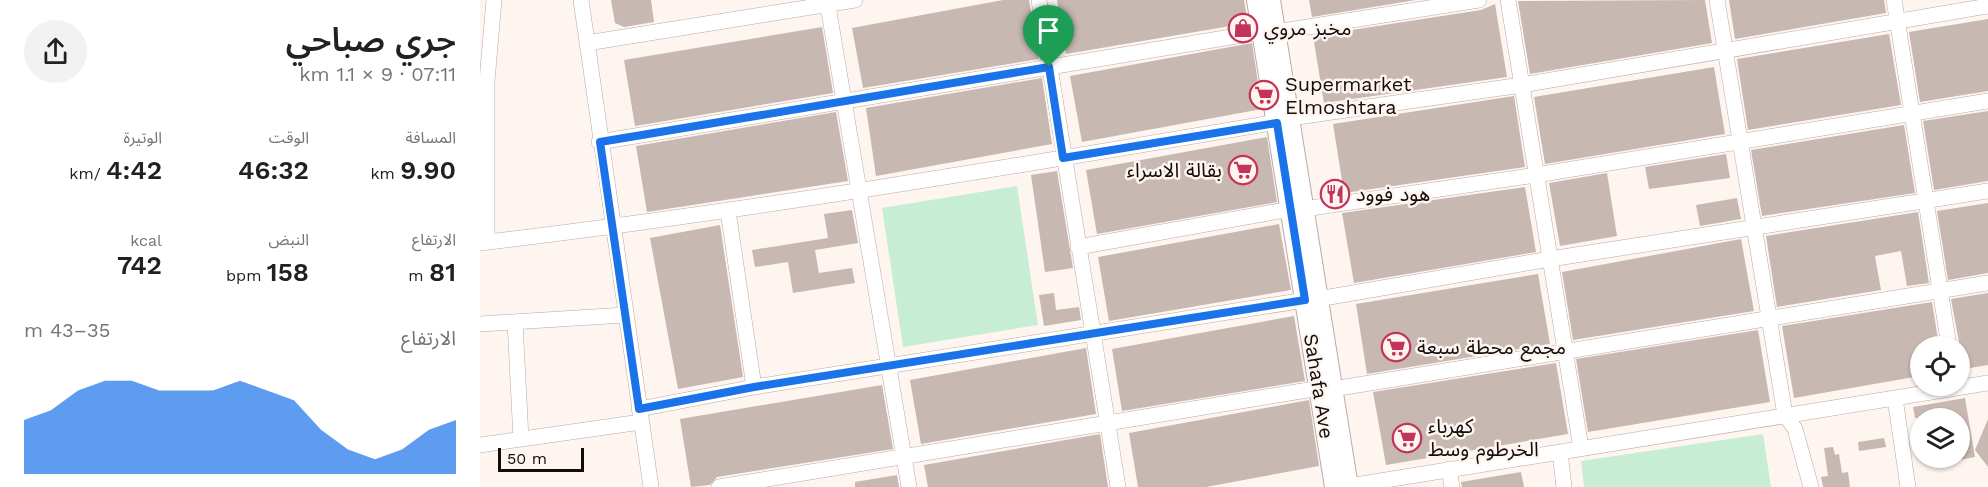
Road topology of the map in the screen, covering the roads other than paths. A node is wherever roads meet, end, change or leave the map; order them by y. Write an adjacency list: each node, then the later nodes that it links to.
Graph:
1 (494, 0): 18 (street)
2 (581, 0): 15 (street)
3 (855, 0): 11 (street)
4 (1039, 0): 17 (street)
5 (1256, 0): 14 (main road)
6 (1271, 0): 14 (main road)
7 (1479, 0): 14 (street)
8 (1508, 0): 19 (street)
9 (1716, 0): 16 (street)
10 (1894, 0): 13 (street)
11 (827, 2): 15 (street); 20 (street)
12 (1988, 6): 13 (street)
13 (1898, 22): 16 (street); 22 (street)
14 (1269, 32): 17 (street); 23 (main road)
15 (587, 43): 24 (street)
16 (1725, 51): 19 (street); 25 (street)
17 (1049, 67): 20 (street); 26 (street)
18 (484, 82): 35 (street)
19 (1522, 85): 23 (street); 27 (street)
20 (843, 99): 24 (street); 29 (street)
21 (1988, 101): 22 (street)
22 (1912, 115): 25 (street); 30 (street)
23 (1283, 121): 26 (street); 31 (main road)
24 (600, 142): 33 (street)
25 (1740, 142): 27 (street); 34 (street)
26 (1063, 158): 29 (street); 36 (street)
27 (1536, 175): 31 (street); 37 (street)
28 (1988, 191): 30 (street)
29 (858, 192): 32 (street); 48 (street)
30 (1926, 201): 34 (street); 39 (street)
31 (1298, 209): 36 (street); 40 (main road)
32 (728, 211): 33 (street); 51 (street)
33 (612, 228): 35 (street); 41 (street)
34 (1754, 228): 37 (street); 42 (street)
35 (484, 242)
36 (1078, 247): 45 (street)
37 (1550, 259): 40 (street); 47 (street)
38 (1988, 283): 39 (street)
39 (1940, 291): 42 (street); 46 (street)
40 (1311, 300): 45 (street); 52 (main road)
41 (625, 315): 43 (street); 55 (street)
42 (1769, 319): 47 (street); 56 (street)
43 (515, 322): 44 (street); 58 (street)
44 (480, 324)
45 (1093, 334): 48 (street); 57 (street)
46 (1947, 336)
47 (1565, 353): 52 (street); 60 (street)
48 (890, 366): 51 (street); 62 (street)
49 (1988, 383): 50 (street)
50 (1970, 385)
51 (754, 387): 55 (street)
52 (1326, 388): 57 (street); 68 (main road, Sahafa Ave); 69 (main road)
53 (1910, 395): 54 (street)
54 (1895, 398): 56 (street); 73 (street)
55 (640, 415): 58 (street); 64 (street)
56 (1785, 415): 60 (street); 72 (street)
57 (1107, 423): 62 (street); 67 (street)
58 (521, 439): 59 (street)
59 (480, 445)
60 (1581, 448): 61 (street)
61 (1560, 452): 63 (street); 71 (street)
62 (903, 456): 65 (street); 66 (street)
63 (1449, 469): 69 (street); 70 (street)
64 (651, 487)
65 (718, 487)
66 (909, 487)
67 (1118, 487)
68 (1334, 487)
69 (1349, 487)
70 (1452, 487)
71 (1564, 487)
72 (1811, 487)
73 (1908, 487)

